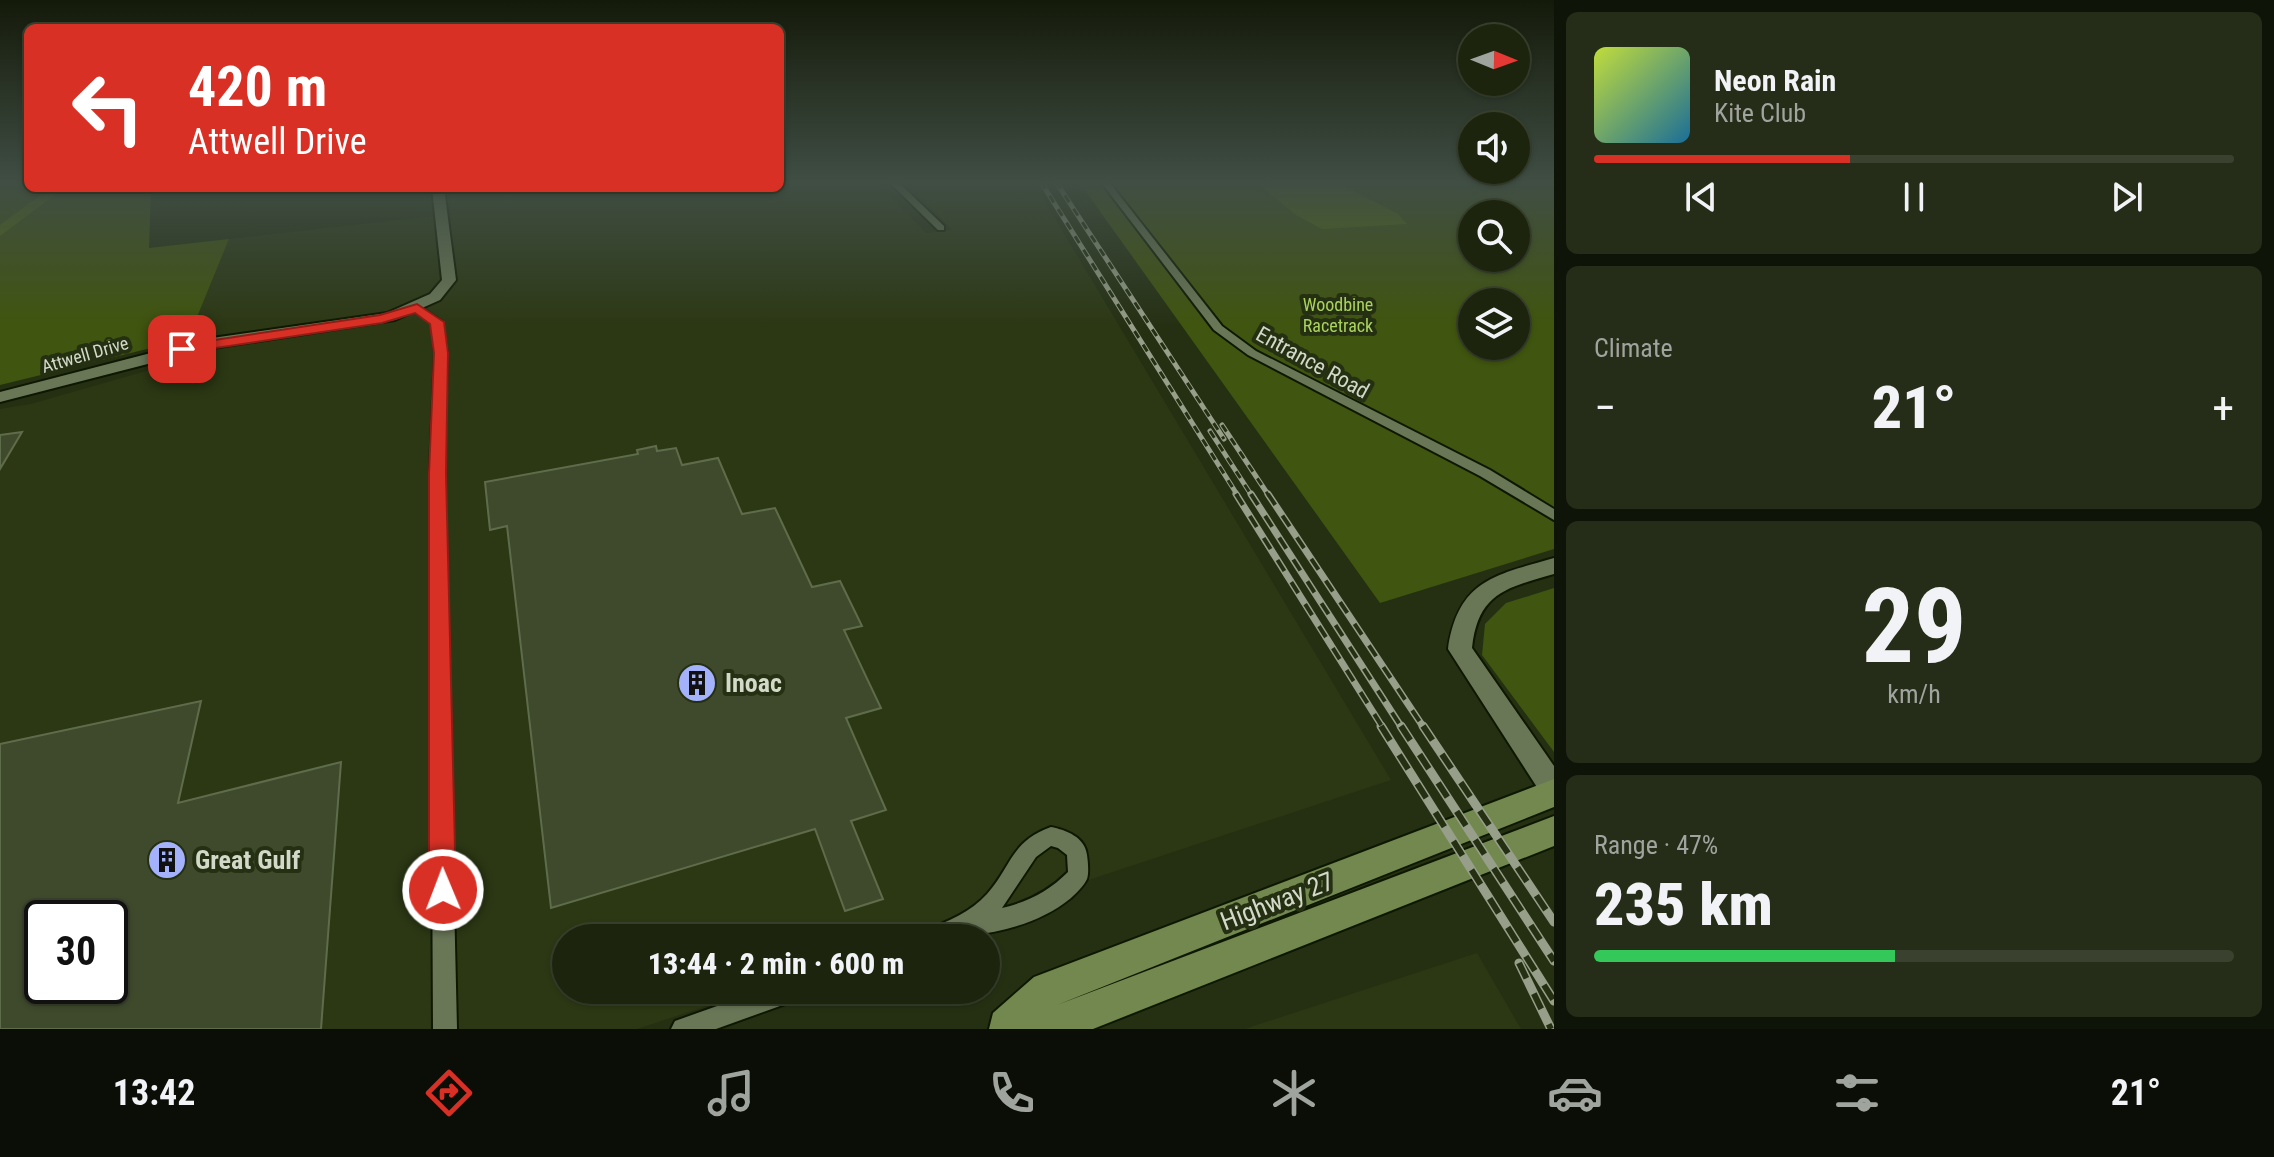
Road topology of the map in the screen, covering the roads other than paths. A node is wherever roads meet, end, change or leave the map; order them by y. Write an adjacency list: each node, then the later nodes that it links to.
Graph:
1 (443, 230): 3 (main road)
2 (1142, 230): 5 (street, Entrance Road)
3 (417, 308): 4 (main road, Attwell Drive); 12 (street)
4 (0, 397)
5 (1554, 515)
6 (1554, 566): 7 (main road)
7 (1554, 791): 11 (main road, Highway 27)
8 (1554, 831): 11 (main road, Highway 27)
9 (964, 925): 9 (street)
10 (754, 1004): 13 (street)
11 (1004, 1027)
12 (445, 1029)
13 (683, 1029)

